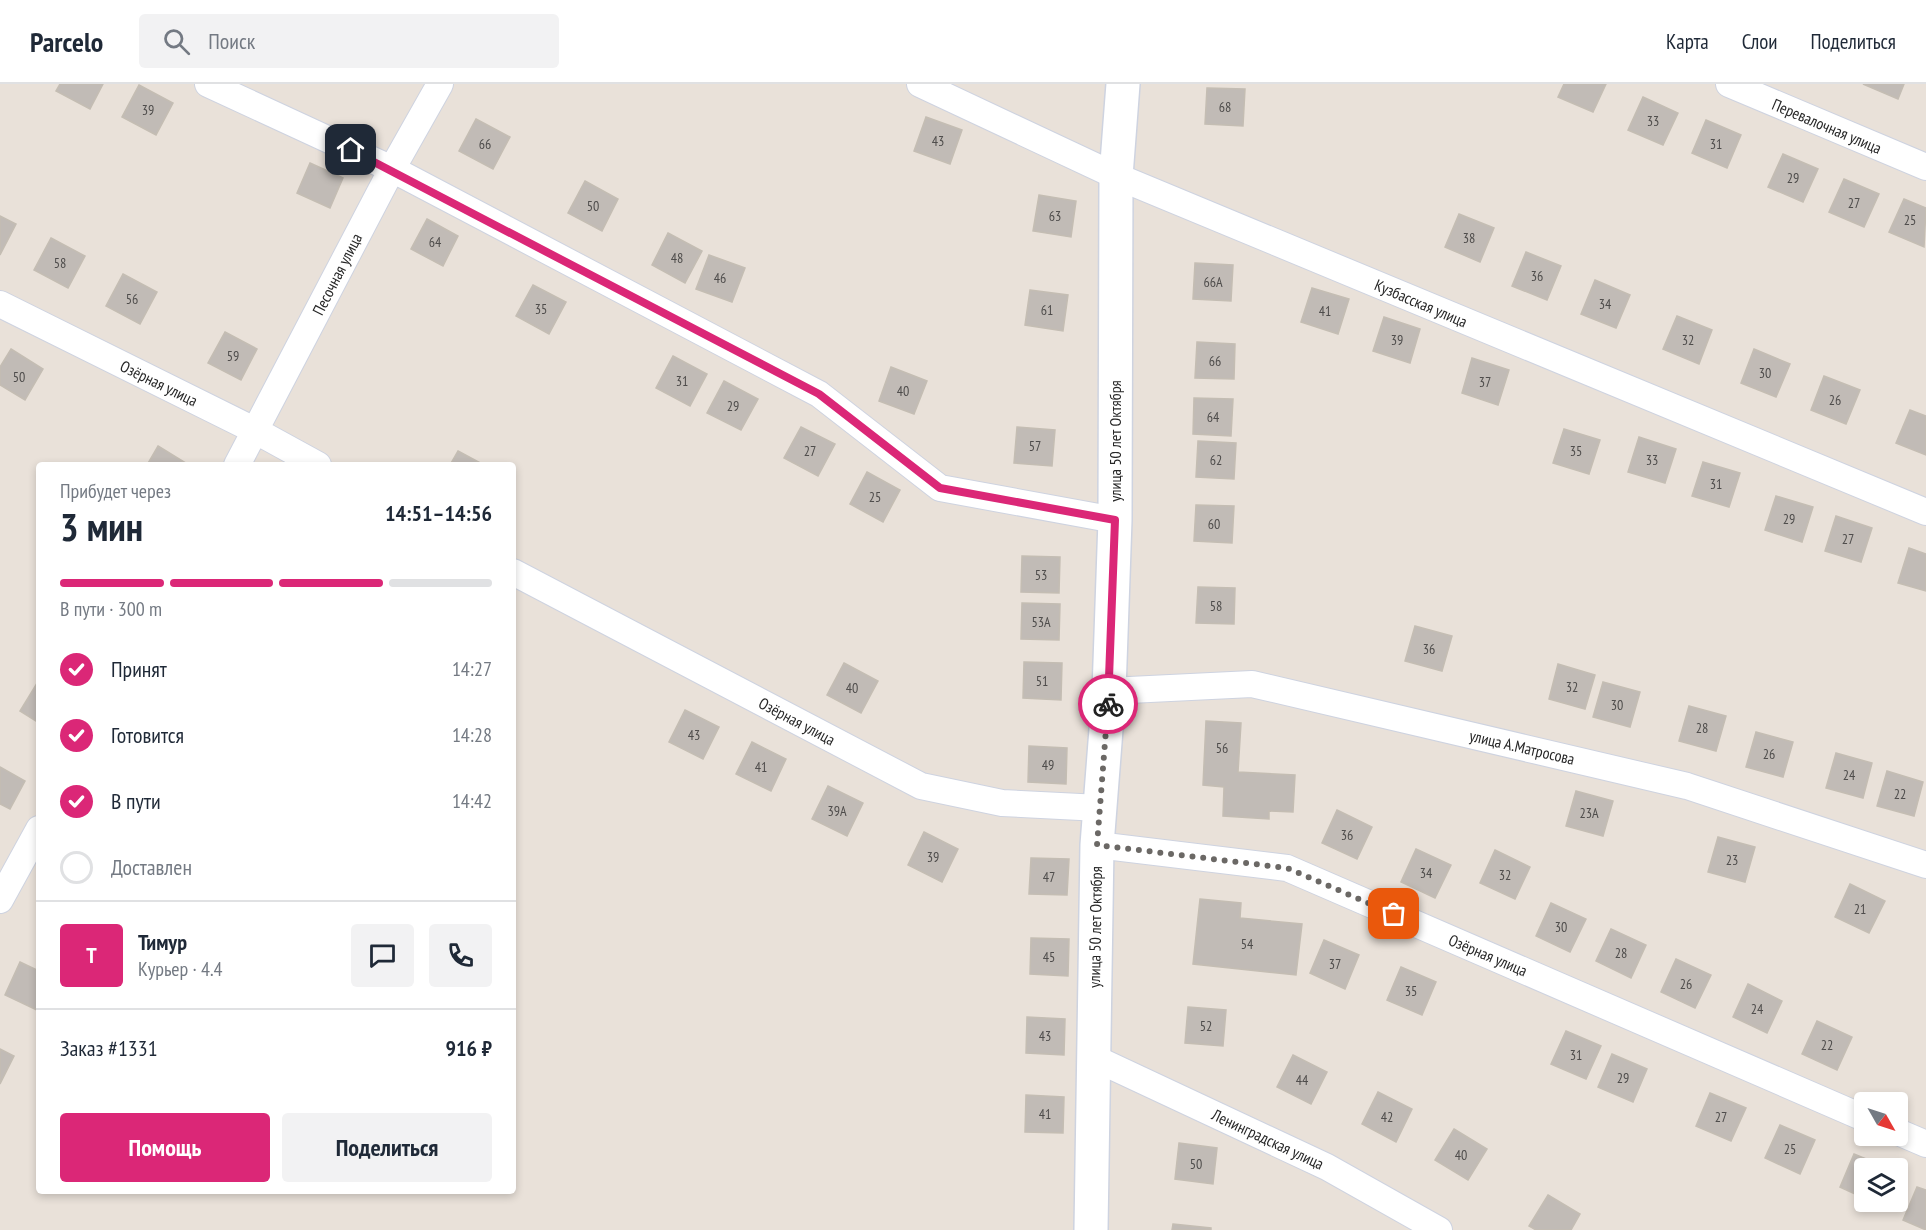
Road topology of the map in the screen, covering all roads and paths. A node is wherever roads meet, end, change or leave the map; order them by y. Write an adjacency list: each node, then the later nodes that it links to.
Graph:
1 (208, 84): 7 (street)
2 (440, 84): 7 (street, Песочная улица)
3 (920, 84): 8 (street, Кузбасская улица)
4 (1123, 84): 8 (main road, улица 50 лет Октября)
5 (1729, 84): 6 (street, Перевалочная улица)
6 (1926, 167)
7 (392, 169): 10 (street, Песочная улица); 14 (street)
8 (1116, 176): 13 (street, Кузбасская улица); 14 (main road, улица 50 лет Октября)
9 (0, 304): 10 (street, Озёрная улица)
10 (256, 431): 11 (street, Песочная улица); 12 (street, Озёрная улица)
11 (239, 462)
12 (313, 462)
13 (1926, 512)
14 (1115, 520): 16 (main road, улица 50 лет Октября)
15 (516, 574): 17 (street, Озёрная улица)
16 (1109, 691): 17 (main road, улица 50 лет Октября); 20 (street, улица А.Матросова)
17 (1101, 808): 19 (main road, улица 50 лет Октября)
18 (36, 834): 21 (street)
19 (1097, 845): 22 (main road, улица 50 лет Октября); 23 (street, Озёрная улица)
20 (1926, 865)
21 (0, 900)
22 (1092, 1057): 26 (main road, улица 50 лет Октября); 27 (street, Ленинградская улица)
23 (1854, 1114)
24 (1908, 1136): 25 (street)
25 (1926, 1144)
26 (1091, 1230)
27 (1439, 1230)

